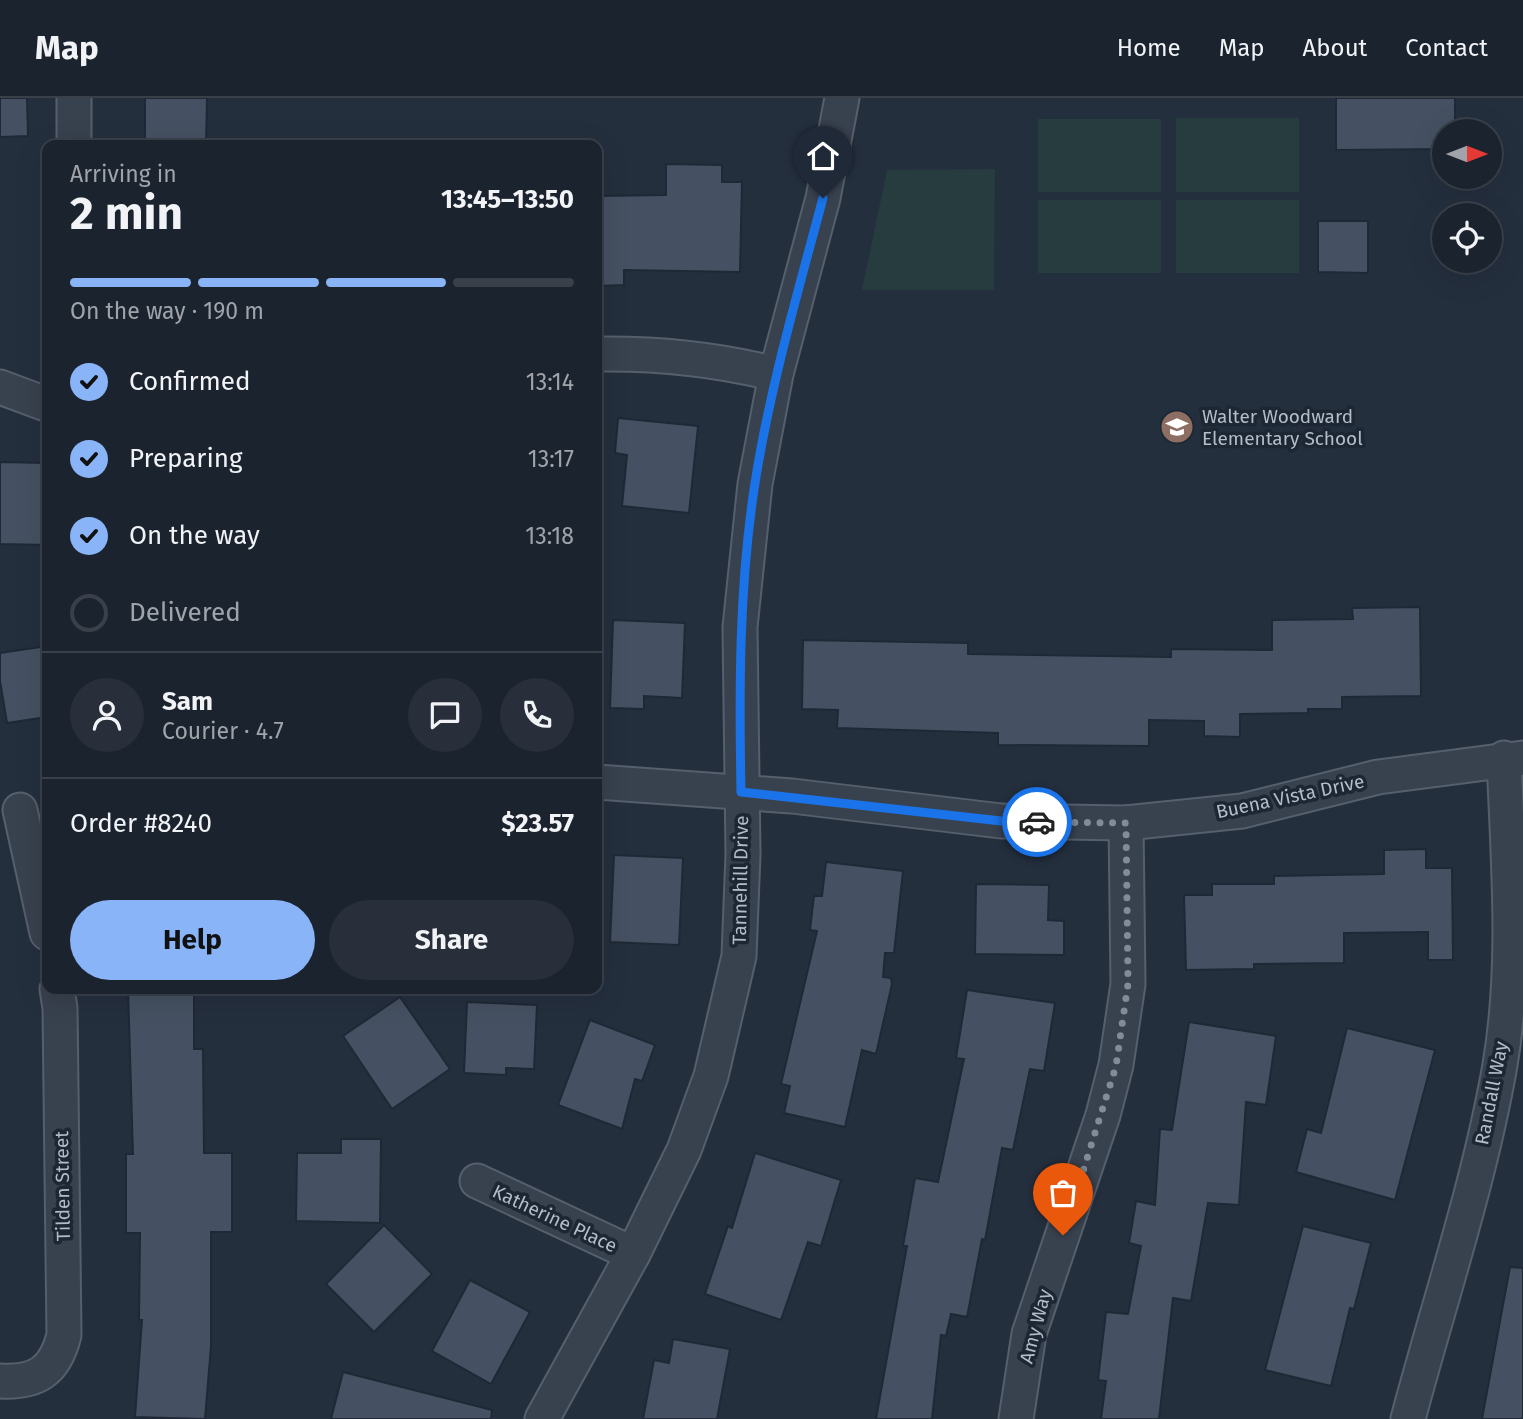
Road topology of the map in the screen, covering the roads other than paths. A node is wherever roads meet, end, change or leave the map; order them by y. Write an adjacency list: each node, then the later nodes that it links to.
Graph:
1 (74, 98): 3 (street)
2 (842, 98): 5 (street, Tannehill Drive)
3 (75, 140)
4 (602, 354): 5 (street)
5 (776, 374): 10 (street, Tannehill Drive)
6 (0, 387): 7 (street)
7 (42, 403)
8 (1514, 758): 12 (street, Buena Vista Drive); 20 (street, Randall Way)
9 (602, 782): 10 (street, Buena Vista Drive)
10 (741, 792): 12 (street, Buena Vista Drive); 16 (street, Tannehill Drive)
11 (23, 810): 13 (street)
12 (1126, 823): 19 (street, Amy Way)
13 (42, 907)
14 (58, 994): 17 (street, Tilden Street)
15 (477, 1181): 16 (street, Katherine Place)
16 (633, 1255): 18 (street, Tannehill Drive)
17 (0, 1381)
18 (542, 1419)
19 (1016, 1419)
20 (1408, 1419)

